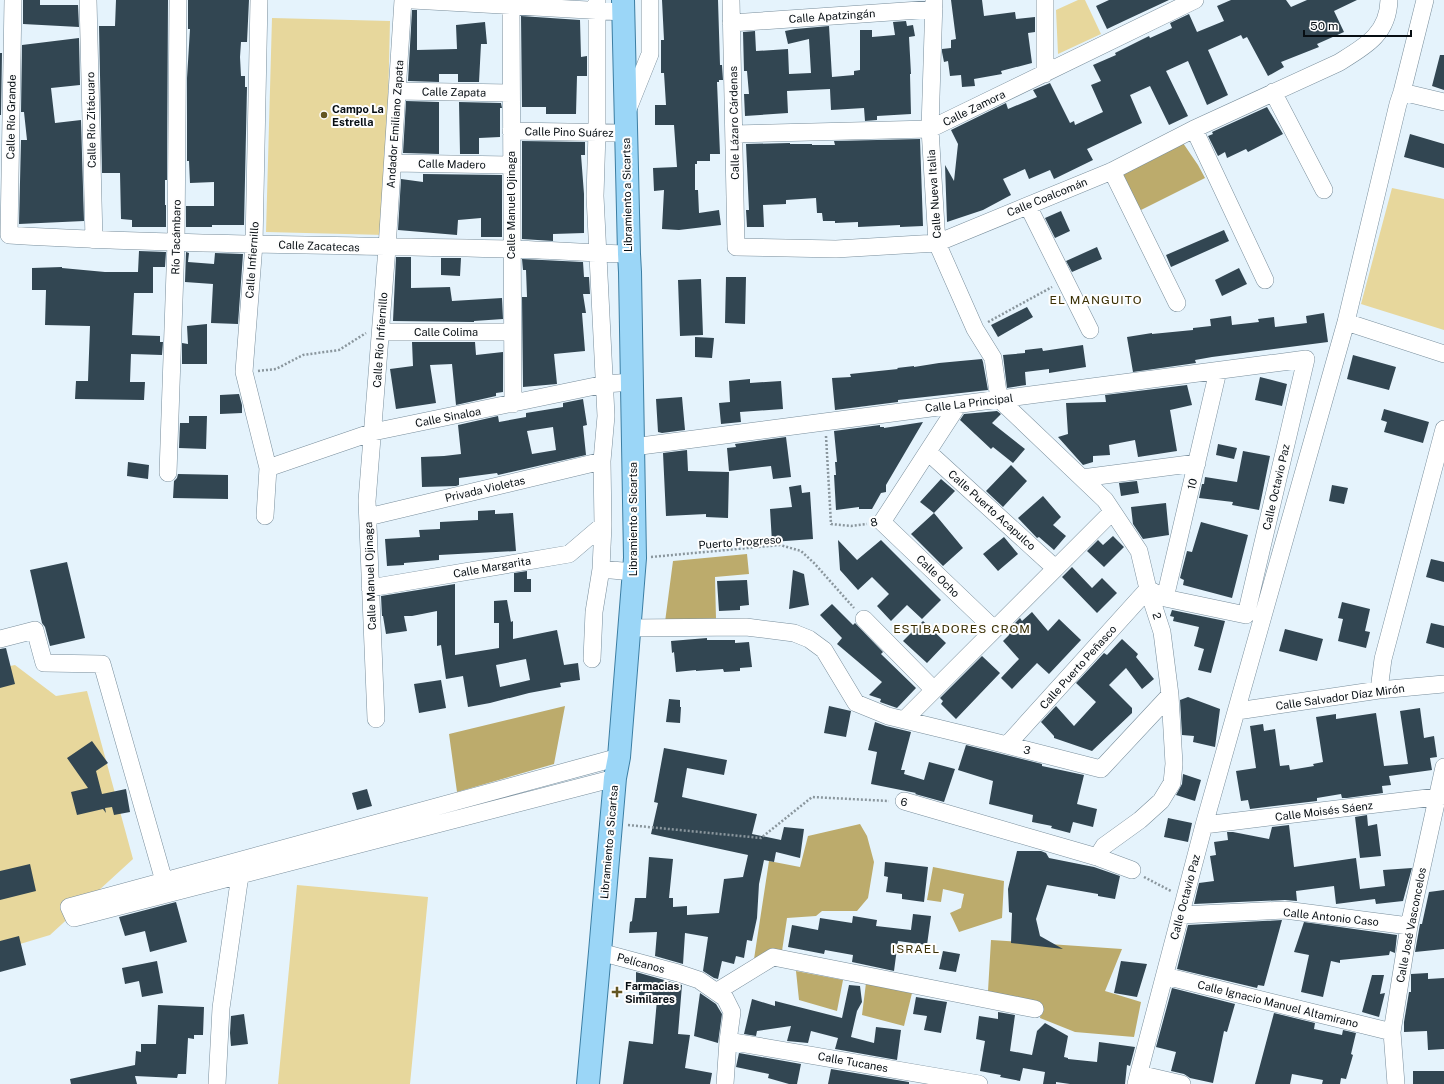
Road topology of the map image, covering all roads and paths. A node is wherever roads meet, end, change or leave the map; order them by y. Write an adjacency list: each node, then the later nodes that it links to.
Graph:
1 (13, 0): 35 (street, Calle Río Grande)
2 (88, 0): 36 (street, Calle Río Zitácuaro)
3 (178, 0): 37 (street, Río Tacámbaro)
4 (259, 0): 39 (street, Calle Infiernillo)
5 (403, 0): 19 (street, Andador Emiliano Zapata)
6 (412, 0): 15 (street)
7 (650, 0): 24 (street)
8 (731, 0): 17 (street, Calle Lázaro Cárdenas)
9 (1045, 0): 18 (street)
10 (1195, 0): 18 (street, Calle Zamora)
11 (1389, 0): 20 (street, Calle Coalcomán)
12 (1425, 0): 21 (street, Calle Octavio Paz)
13 (597, 5): 15 (street); 16 (street); 28 (street)
14 (934, 5): 17 (street, Calle Apatzingán); 25 (street, Calle Nueva Italia)
15 (511, 6): 22 (street, Calle Manuel Ojinaga)
16 (623, 6): 24 (main road, Libramiento a Sicartsa)
17 (731, 24): 29 (street, Calle Lázaro Cárdenas)
18 (1045, 74): 25 (street, Calle Zamora)
19 (398, 91): 22 (street, Calle Zapata); 30 (street, Andador Emiliano Zapata)
20 (1274, 92): 26 (street, Calle Coalcomán); 33 (street)
21 (1402, 92): 23 (street); 48 (street, Calle Octavio Paz)
22 (511, 93): 27 (street, Calle Manuel Ojinaga)
23 (1444, 102)
24 (626, 124): 28 (street, Calle Pino Suárez); 44 (main road, Libramiento a Sicartsa)
25 (930, 129): 29 (street, Calle Zamora); 38 (street, Calle Nueva Italia)
26 (1194, 129): 32 (street, Calle Coalcomán); 45 (street)
27 (511, 131): 28 (street, Calle Pino Suárez); 31 (street, Calle Manuel Ojinaga)
28 (597, 132): 43 (street)
29 (734, 134): 40 (street, Calle Lázaro Cárdenas)
30 (393, 163): 31 (street, Calle Madero); 41 (street, Andador Emiliano Zapata)
31 (512, 165): 42 (street, Calle Manuel Ojinaga)
32 (1112, 171): 34 (street, Calle Coalcomán); 47 (street)
33 (1324, 190)
34 (1028, 206): 38 (street, Calle Coalcomán); 46 (street)
35 (9, 235): 36 (street, Calle Zacatecas)
36 (94, 240): 37 (street, Calle Zacatecas)
37 (176, 242): 39 (street, Calle Zacatecas); 70 (street, Río Tacámbaro)
38 (937, 242): 40 (street, Calle Coalcomán); 49 (street, Calle Nueva Italia)
39 (254, 244): 41 (street, Calle Zacatecas); 56 (street, Calle Infiernillo)
40 (736, 247)
41 (387, 248): 42 (street, Calle Zacatecas); 51 (street, Calle Río Infiernillo)
42 (511, 249): 43 (street, Calle Zacatecas); 52 (street, Calle Manuel Ojinaga)
43 (597, 253): 44 (street, Calle Zacatecas); 58 (street)
44 (629, 254): 57 (main road, Libramiento a Sicartsa)
45 (1266, 280)
46 (1064, 281): 49 (path); 50 (street)
47 (1177, 303)
48 (1346, 322): 53 (street); 92 (street, Calle Octavio Paz)
49 (975, 329): 59 (street, Calle Nueva Italia)
50 (1090, 330)
51 (381, 332): 52 (street, Calle Colima); 56 (path); 64 (street, Calle Río Infiernillo)
52 (512, 332): 60 (street, Calle Manuel Ojinaga)
53 (1444, 354)
54 (1306, 359): 55 (street, Calle La Principal); 82 (street, Calle Octavio Paz)
55 (1218, 371): 59 (street, Calle La Principal); 68 (street, 10)
56 (244, 372): 69 (street, Calle Infiernillo)
57 (632, 382): 58 (street, Calle Sinaloa); 65 (main road, Libramiento a Sicartsa)
58 (605, 384): 60 (street, Calle Sinaloa); 67 (street)
59 (998, 399): 61 (street, Calle La Principal); 71 (street, 2)
60 (513, 404): 64 (street, Calle Sinaloa)
61 (958, 405): 62 (street, Calle La Principal); 66 (street, 8)
62 (825, 422): 65 (street, Calle La Principal); 75 (path, 8)
63 (1444, 429): 90 (street)
64 (373, 432): 69 (street, Calle Sinaloa); 74 (street, Calle Manuel Ojinaga)
65 (633, 447): 77 (main road, Libramiento a Sicartsa)
66 (928, 452): 75 (street, 8); 78 (street, Calle Puerto Acapulco)
67 (602, 461): 74 (street, Privada Violetas); 76 (street)
68 (1197, 463): 71 (street); 82 (street, 10)
69 (268, 468): 73 (street, Calle Infiernillo)
70 (168, 473)
71 (1082, 478): 72 (street, 2)
72 (1112, 512): 78 (street); 81 (street, 2)
73 (265, 516)
74 (368, 517): 80 (street, Calle Manuel Ojinaga)
75 (882, 522): 85 (street, Calle Ocho)
76 (604, 525): 79 (street); 80 (street, Calle Margarita)
77 (634, 565): 79 (street); 83 (path, Puerto Progreso); 84 (main road, Libramiento a Sicartsa)
78 (1055, 568): 85 (street)
79 (601, 569): 87 (street)
80 (370, 588): 93 (street, Calle Manuel Ojinaga)
81 (1148, 589): 82 (street); 91 (street, 2); 95 (street, Calle Puerto Peñasco)
82 (1165, 598)
83 (864, 619): 89 (street)
84 (628, 628): 94 (street, 3); 96 (main road, Libramiento a Sicartsa)
85 (994, 629): 89 (street)
86 (0, 639): 106 (street)
87 (592, 659)
88 (1444, 684): 90 (street, Calle Salvador Díaz Mirón)
89 (934, 690): 94 (street)
90 (1379, 690): 92 (street, Calle Salvador Díaz Mirón)
91 (1170, 695): 95 (street, 3); 103 (street, 2)
92 (1236, 711): 102 (street, Calle Octavio Paz)
93 (376, 719)
94 (904, 720): 95 (street, 3)
95 (1007, 745)
96 (619, 757): 98 (main road, Libramiento a Sicartsa); 106 (street)
97 (1444, 767): 99 (street, Calle José Vasconcelos)
98 (614, 778): 101 (main road, Libramiento a Sicartsa); 105 (street)
99 (1440, 797): 102 (street, Calle Moisés Sáenz); 108 (street, Calle José Vasconcelos)
100 (904, 801): 101 (path, 6); 103 (street, 6)
101 (610, 823): 109 (main road, Libramiento a Sicartsa)
102 (1204, 824): 107 (street, Calle Octavio Paz)
103 (1097, 857): 104 (street, 6)
104 (1132, 870): 107 (path)
105 (240, 875): 106 (street); 116 (street)
106 (164, 881)
107 (1180, 915): 108 (street, Calle Antonio Caso); 110 (street, Calle Octavio Paz)
108 (1409, 926): 113 (street, Calle José Vasconcelos)
109 (600, 952): 111 (street, Pelícanos); 117 (main road, Libramiento a Sicartsa)
110 (1165, 976): 113 (street, Calle Ignacio Manuel Altamirano); 115 (street, Calle Octavio Paz)
111 (716, 992): 112 (street); 114 (street, Pelícanos)
112 (1035, 1009)
113 (1392, 1032): 121 (street, Calle José Vasconcelos)
114 (728, 1041): 118 (street, Pelícanos); 119 (street, Calle Tucanes)
115 (1137, 1079): 120 (street)
116 (217, 1084)
117 (588, 1084)
118 (725, 1084)
119 (979, 1084)
120 (1182, 1084)
121 (1396, 1084)

